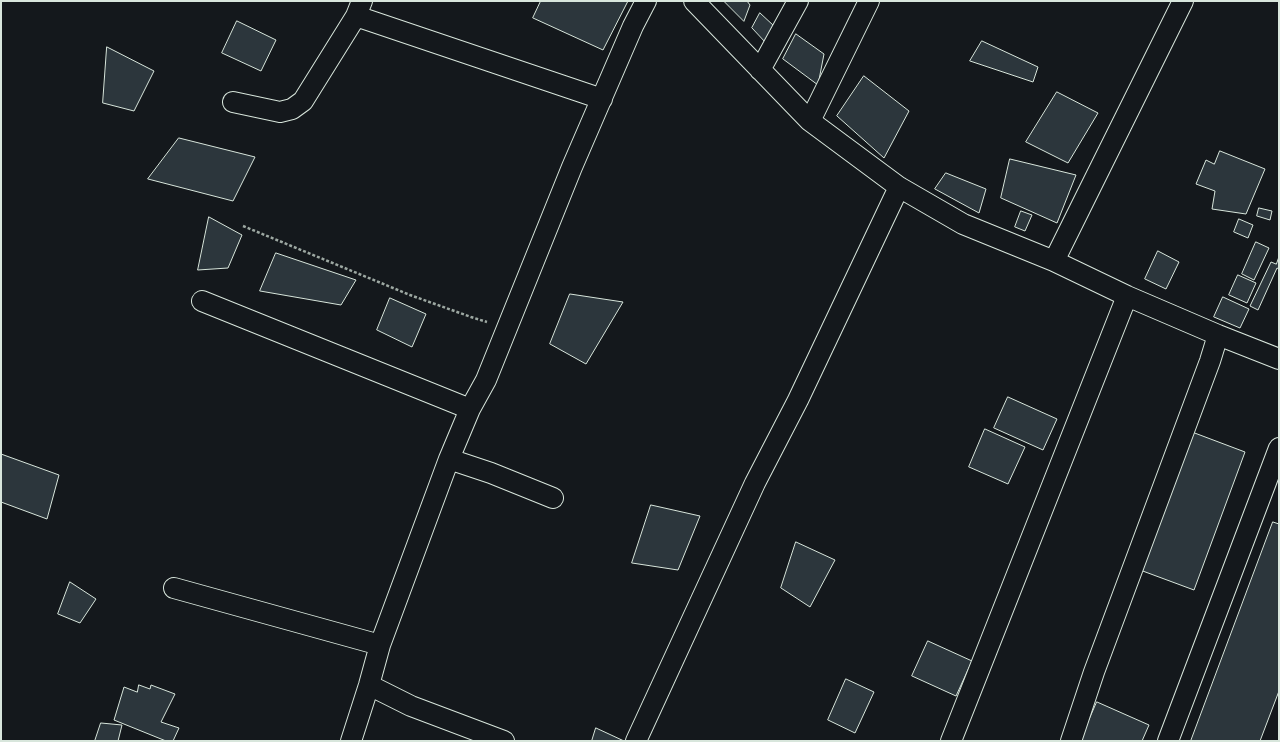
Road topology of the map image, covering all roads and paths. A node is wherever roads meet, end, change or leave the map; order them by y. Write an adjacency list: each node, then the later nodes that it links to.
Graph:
1 (646, 1): 8 (street)
2 (694, 1): 7 (street)
3 (798, 1): 7 (street)
4 (869, 1): 10 (street)
5 (1183, 1): 13 (street)
6 (359, 8): 8 (street); 9 (street)
7 (760, 70): 10 (street)
8 (602, 99): 16 (street)
9 (233, 102)
10 (810, 120): 11 (street)
11 (899, 187): 13 (street); 28 (street)
12 (243, 226): 16 (path)
13 (1054, 261): 14 (street)
14 (1127, 296): 17 (street); 29 (street)
15 (202, 301): 19 (street)
16 (507, 328): 19 (street)
17 (1218, 335): 18 (street); 30 (street)
18 (1279, 359)
19 (470, 409): 21 (street)
20 (1279, 448): 31 (street)
21 (449, 459): 22 (street); 24 (street)
22 (553, 498)
23 (174, 588): 24 (street)
24 (380, 645): 25 (street)
25 (369, 685): 26 (street); 27 (street)
26 (350, 741)
27 (504, 741)
28 (636, 741)
29 (951, 741)
30 (1071, 741)
31 (1168, 741)

